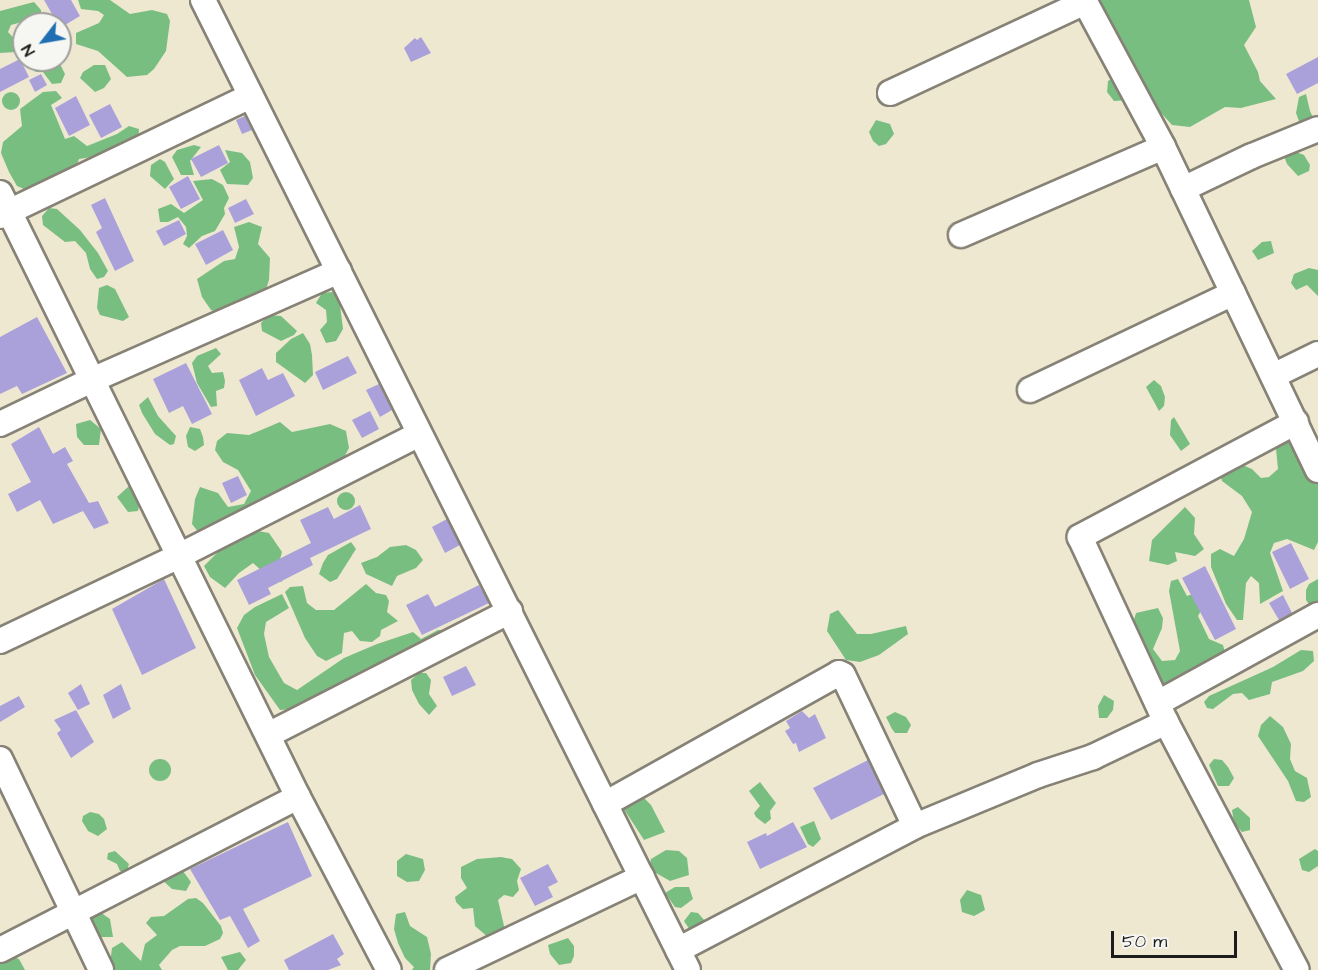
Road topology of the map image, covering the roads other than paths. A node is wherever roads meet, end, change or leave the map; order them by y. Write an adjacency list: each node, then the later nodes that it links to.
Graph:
1 (203, 0): 4 (street)
2 (1084, 1): 3 (street); 6 (street)
3 (890, 93)
4 (251, 96): 8 (street); 10 (street)
5 (1318, 129): 7 (street)
6 (1162, 147): 7 (street); 9 (street)
7 (1183, 189): 11 (street)
8 (3, 207): 14 (street)
9 (961, 235)
10 (339, 271): 14 (street); 18 (street)
11 (1233, 293): 13 (street); 15 (street)
12 (1318, 354): 13 (street)
13 (1273, 376): 16 (street)
14 (92, 380): 17 (street); 20 (street)
15 (1030, 390)
16 (1296, 422): 19 (street); 24 (street)
17 (0, 424)
18 (419, 434): 20 (street); 21 (street)
19 (1318, 470)
20 (179, 556): 23 (street); 25 (street)
21 (510, 610): 25 (street); 28 (street)
22 (1318, 615): 24 (street)
23 (0, 641)
24 (1162, 712): 29 (street); 37 (street)
25 (268, 735): 27 (street)
26 (0, 759): 31 (street)
27 (298, 796): 31 (street); 35 (street)
28 (605, 804): 29 (street); 30 (street)
29 (915, 826): 33 (street)
30 (642, 877): 33 (street); 36 (street)
31 (72, 911): 32 (street); 34 (street)
32 (0, 950)
33 (683, 960)
34 (101, 970)
35 (389, 970)
36 (447, 970)
37 (1298, 970)

